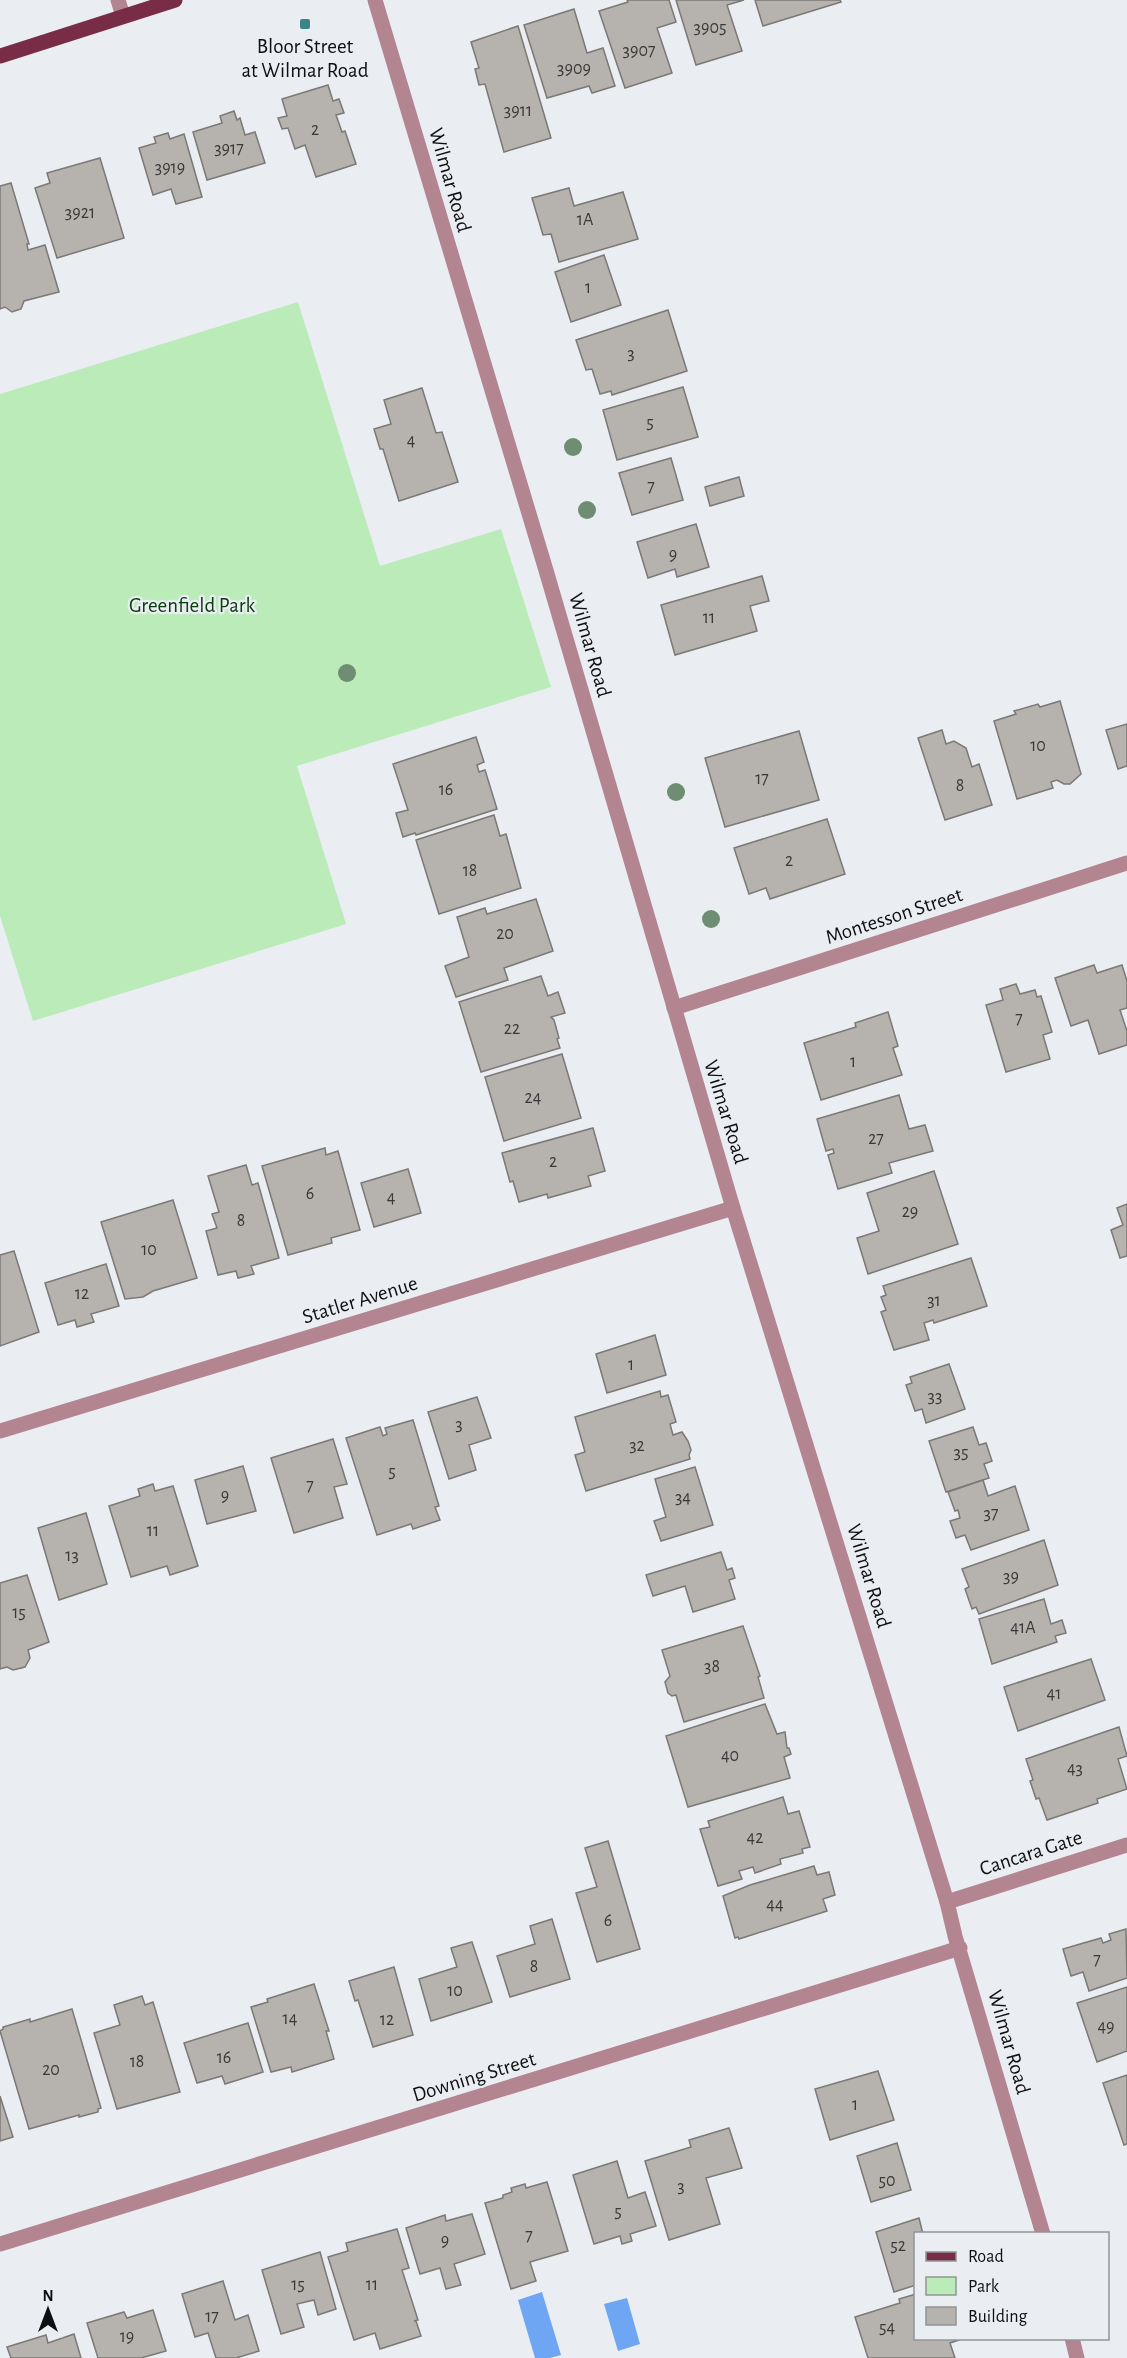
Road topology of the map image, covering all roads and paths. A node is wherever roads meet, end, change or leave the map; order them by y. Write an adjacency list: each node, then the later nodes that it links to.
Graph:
1 (118, 0): 4 (street)
2 (175, 0): 4 (main road)
3 (375, 0): 7 (street, Wilmar Road)
4 (123, 16): 5 (main road)
5 (0, 56)
6 (1127, 863): 7 (street, Montesson Street)
7 (674, 1008): 8 (street, Wilmar Road)
8 (733, 1208): 9 (street, Statler Avenue); 11 (street, Wilmar Road)
9 (0, 1431)
10 (1127, 1845): 11 (street, Cancara Gate)
11 (947, 1902): 12 (street, Wilmar Road)
12 (960, 1948): 13 (street, Wilmar Road); 14 (street, Downing Street)
13 (1041, 2232)
14 (0, 2244)
15 (1072, 2340): 16 (street)
16 (1077, 2358)

